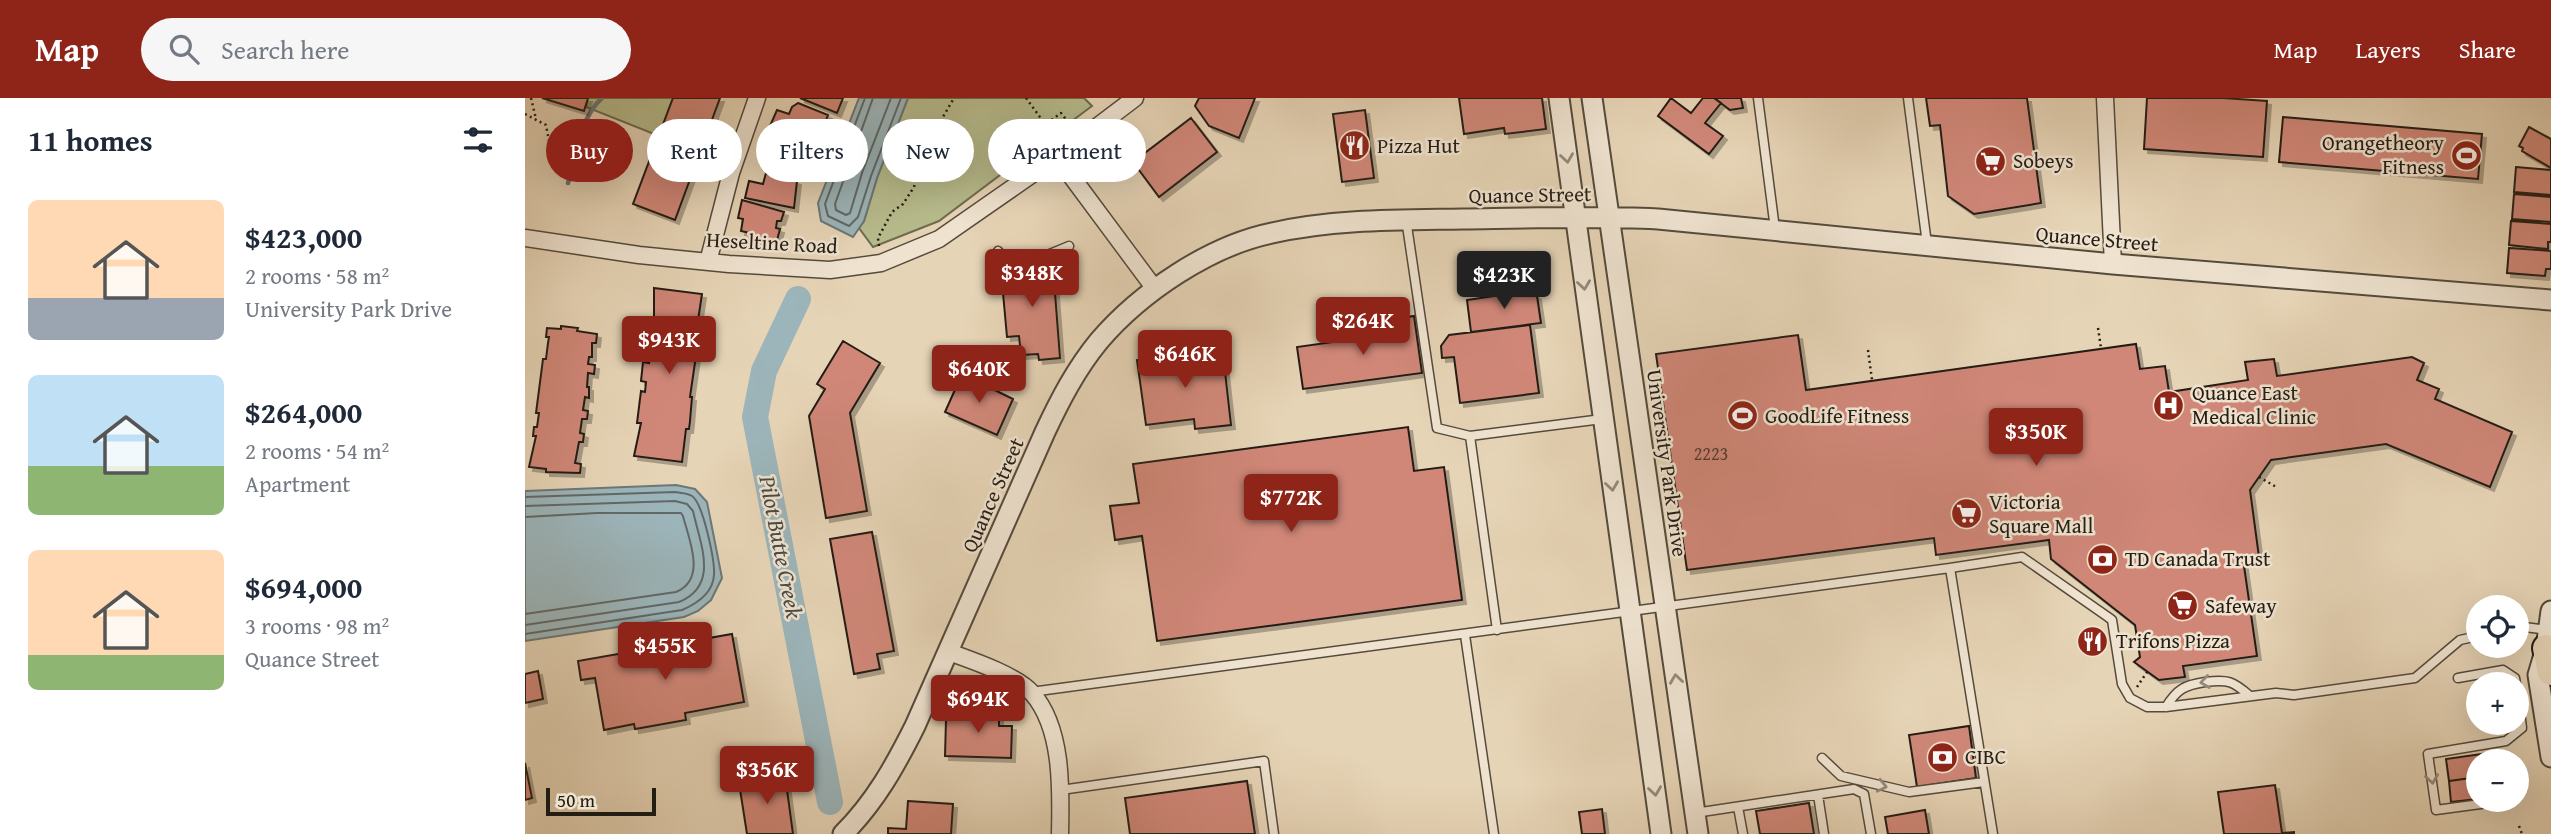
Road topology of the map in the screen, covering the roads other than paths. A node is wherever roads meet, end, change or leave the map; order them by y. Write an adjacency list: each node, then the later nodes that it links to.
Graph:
1 (757, 98): 20 (street)
2 (1135, 98): 8 (street, Heseltine Road)
3 (1559, 98): 12 (street, one-way to 12)
4 (1592, 98): 11 (street, University Park Drive)
5 (1758, 98): 14 (lane)
6 (1909, 98): 17 (lane)
7 (2105, 98): 22 (street)
8 (1107, 119)
9 (1021, 182): 20 (street, Heseltine Road)
10 (1070, 182): 23 (street)
11 (1608, 217): 12 (street, Quance Street); 14 (street, Quance Street); 28 (street, University Park Drive)
12 (1575, 218): 13 (street, Quance Street); 25 (street, one-way to 25)
13 (1406, 219): 23 (street, Quance Street); 26 (lane)
14 (1775, 229): 17 (street, Quance Street)
15 (525, 237): 20 (street, Heseltine Road)
16 (1069, 246): 19 (lane)
17 (1928, 246): 22 (street, Quance Street)
18 (998, 251): 21 (lane)
19 (1022, 261)
20 (708, 262)
21 (1010, 262)
22 (2113, 264): 24 (street, Quance Street)
23 (1155, 289): 35 (street, Quance Street)
24 (2551, 300)
25 (1602, 419): 26 (lane); 29 (street, one-way to 29)
26 (1470, 436): 30 (lane)
27 (1950, 568): 28 (lane); 40 (lane); 44 (lane)
28 (1665, 606): 29 (lane); 49 (street, University Park Drive, one-way to 28)
29 (1630, 611): 30 (lane); 54 (street, one-way to 54)
30 (1497, 630): 32 (lane)
31 (2529, 631): 34 (lane)
32 (1465, 635): 38 (lane); 53 (lane)
33 (2466, 639): 39 (lane)
34 (2549, 640): 42 (street)
35 (949, 652): 38 (street); 50 (street, Quance Street)
36 (2466, 677): 37 (lane)
37 (2458, 678)
38 (1031, 692): 45 (street)
39 (2250, 696): 40 (lane); 40 (lane, one-way to 40)
40 (2166, 707)
41 (2513, 735): 47 (lane, one-way to 47)
42 (2551, 757)
43 (1822, 758): 44 (lane, one-way to 44)
44 (1984, 782): 59 (lane)
45 (1061, 790): 51 (street); 52 (lane)
46 (1818, 795): 48 (lane); 57 (lane); 58 (lane)
47 (2466, 806)
48 (1738, 807): 49 (lane); 56 (lane)
49 (1695, 813): 55 (street, University Park Drive)
50 (843, 834)
51 (1060, 834)
52 (1274, 834)
53 (1494, 834)
54 (1661, 834)
55 (1698, 834)
56 (1742, 834)
57 (1824, 834)
58 (1871, 834)
59 (1993, 834)

